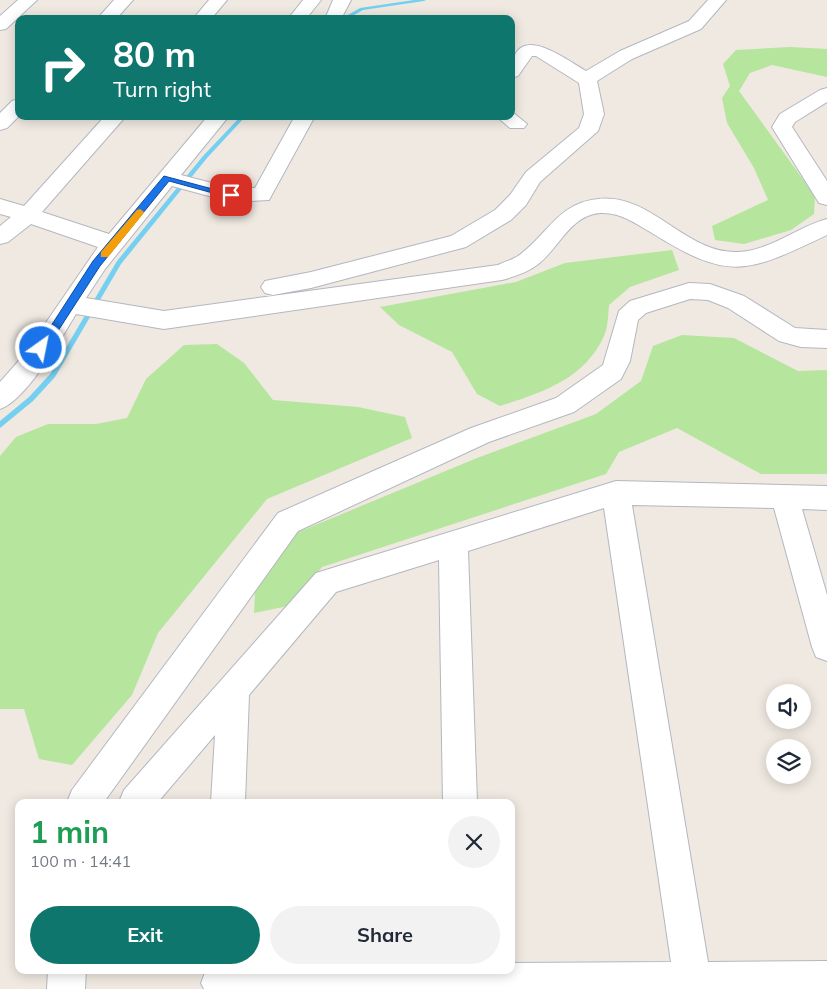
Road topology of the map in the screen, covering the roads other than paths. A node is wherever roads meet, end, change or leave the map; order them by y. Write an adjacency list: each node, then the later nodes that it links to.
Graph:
1 (28, 0): 11 (street)
2 (124, 0): 7 (street)
3 (218, 0): 8 (street)
4 (312, 0): 9 (street)
5 (342, 0): 10 (street)
6 (716, 0): 13 (street)
7 (110, 15)
8 (205, 15)
9 (301, 15)
10 (334, 15)
11 (0, 25)
12 (515, 65): 13 (street)
13 (586, 79): 28 (street)
14 (827, 94): 21 (street)
15 (15, 109): 19 (street)
16 (112, 120): 23 (street)
17 (216, 120): 20 (street)
18 (303, 120): 20 (street)
19 (0, 124)
20 (171, 178): 26 (street)
21 (827, 198)
22 (0, 206): 23 (street)
23 (28, 215): 25 (street); 26 (street)
24 (827, 226): 28 (street)
25 (0, 237)
26 (114, 244): 27 (street)
27 (75, 304): 28 (street); 30 (street)
28 (142, 315)
29 (827, 339): 37 (street)
30 (0, 399)
31 (616, 493): 33 (street); 34 (street); 45 (street)
32 (827, 498): 33 (street)
33 (785, 499): 35 (street)
34 (452, 542): 36 (street); 40 (street)
35 (827, 647)
36 (233, 690): 38 (street); 39 (street)
37 (86, 799)
38 (139, 799)
39 (228, 799)
40 (460, 799)
41 (67, 974): 46 (street)
42 (465, 976): 43 (street); 45 (street)
43 (221, 980)
44 (827, 980): 45 (street)
45 (694, 982)
46 (66, 989)

